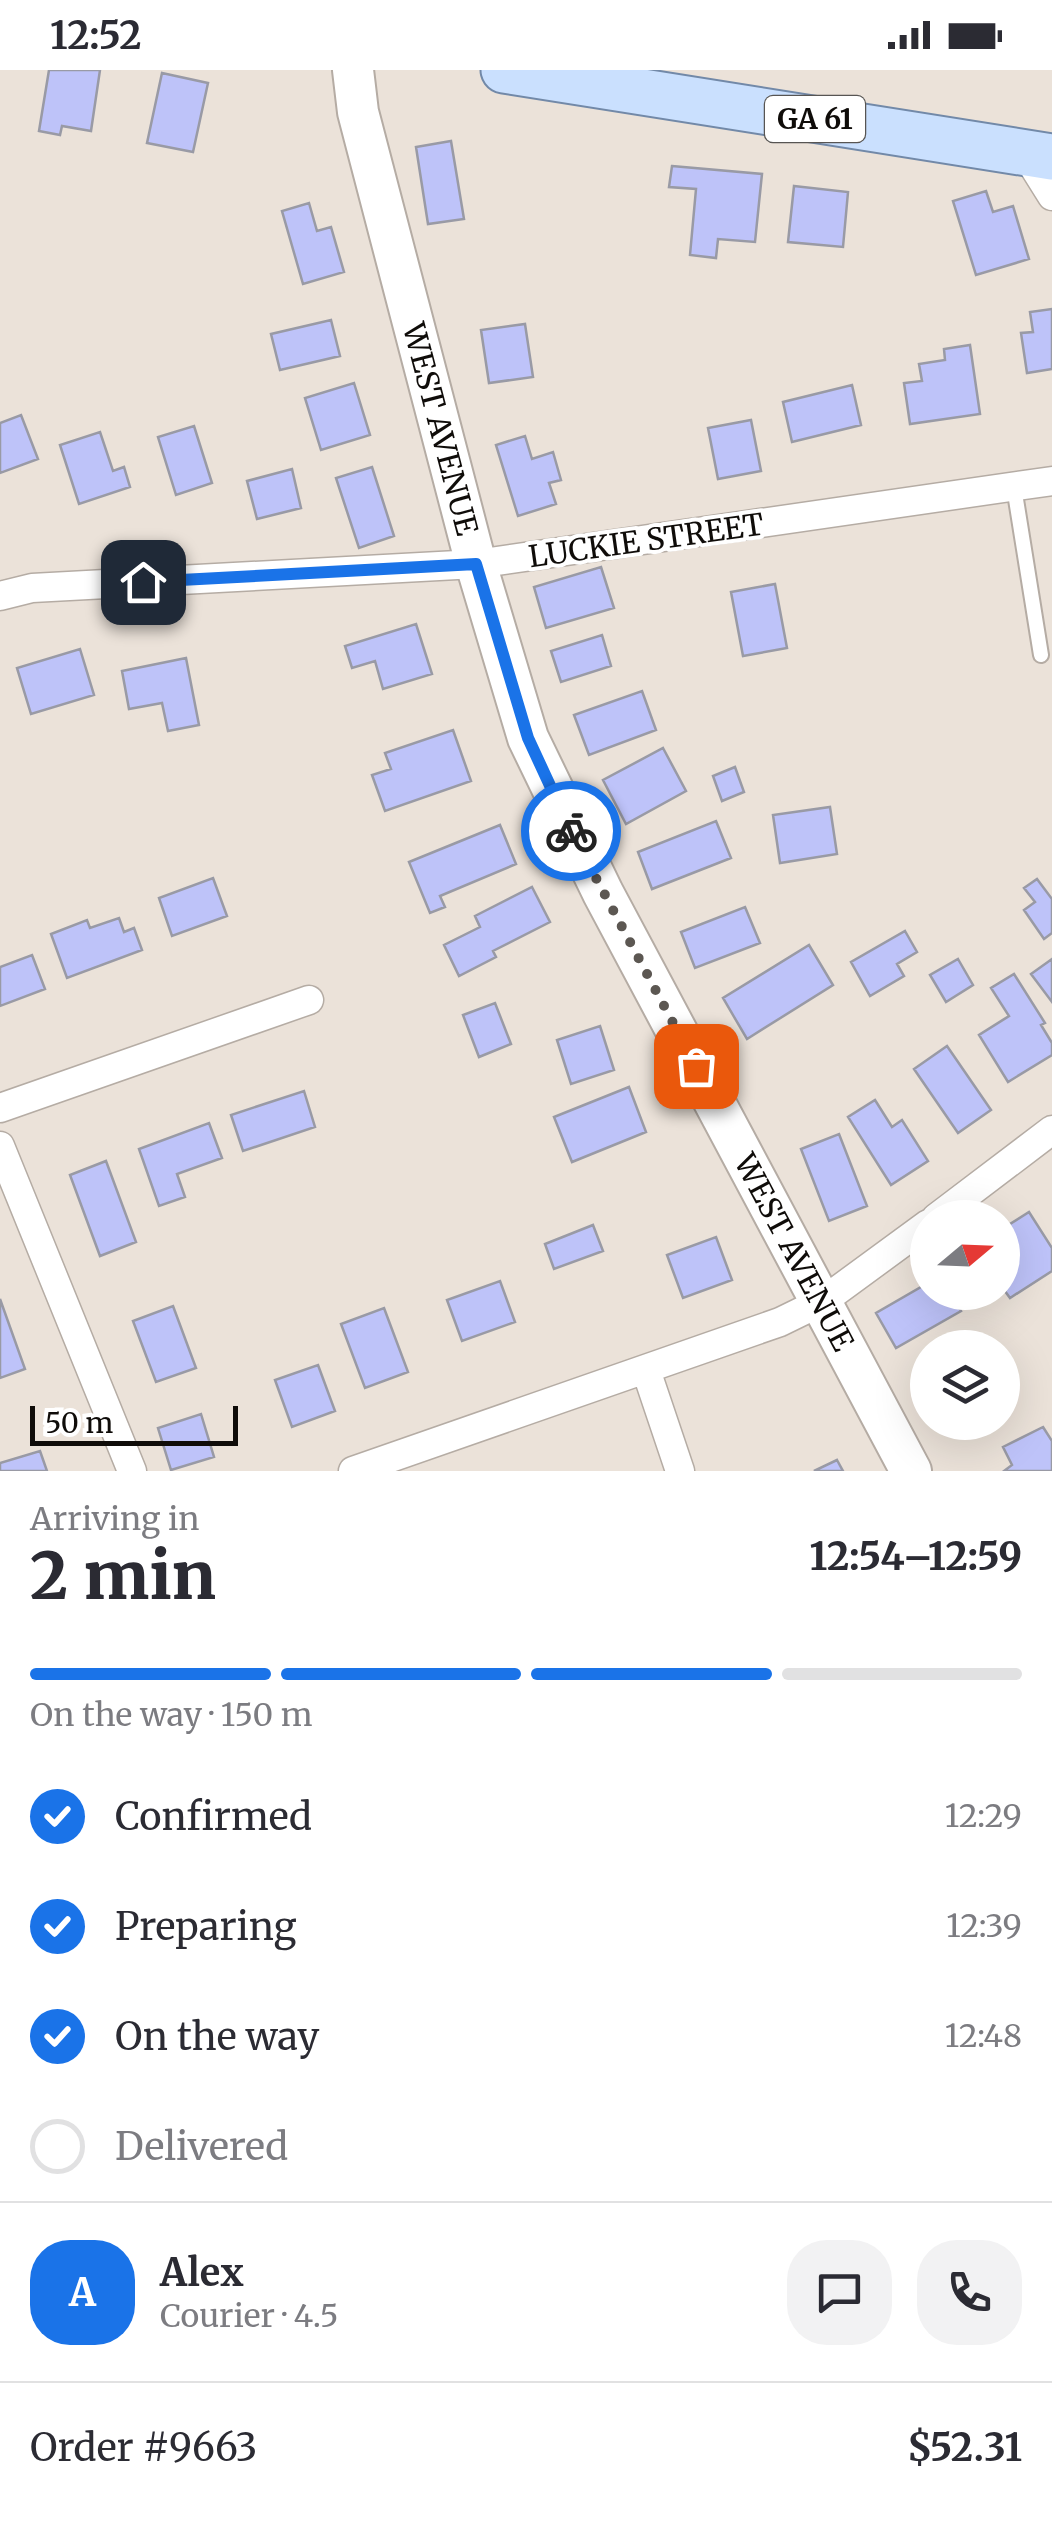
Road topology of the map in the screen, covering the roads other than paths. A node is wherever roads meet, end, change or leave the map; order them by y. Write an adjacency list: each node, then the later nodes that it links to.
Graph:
1 (353, 70): 7 (street, WEST AVENUE)
2 (504, 70): 3 (main road, GA 61)
3 (1039, 155): 4 (street)
4 (1052, 196)
5 (1052, 481): 6 (street, LUCKIE STREET)
6 (1014, 486): 7 (street, LUCKIE STREET); 9 (lane)
7 (476, 564): 8 (street, LUCKIE STREET); 16 (street, WEST AVENUE)
8 (0, 596)
9 (1041, 655)
10 (309, 1000): 11 (street)
11 (0, 1108)
12 (1052, 1130): 14 (street)
13 (0, 1146): 18 (street)
14 (960, 1200)
15 (910, 1237): 16 (street)
16 (823, 1301): 17 (street); 21 (street, WEST AVENUE)
17 (646, 1370): 19 (street); 20 (street)
18 (132, 1471)
19 (352, 1471)
20 (680, 1471)
21 (911, 1471)

